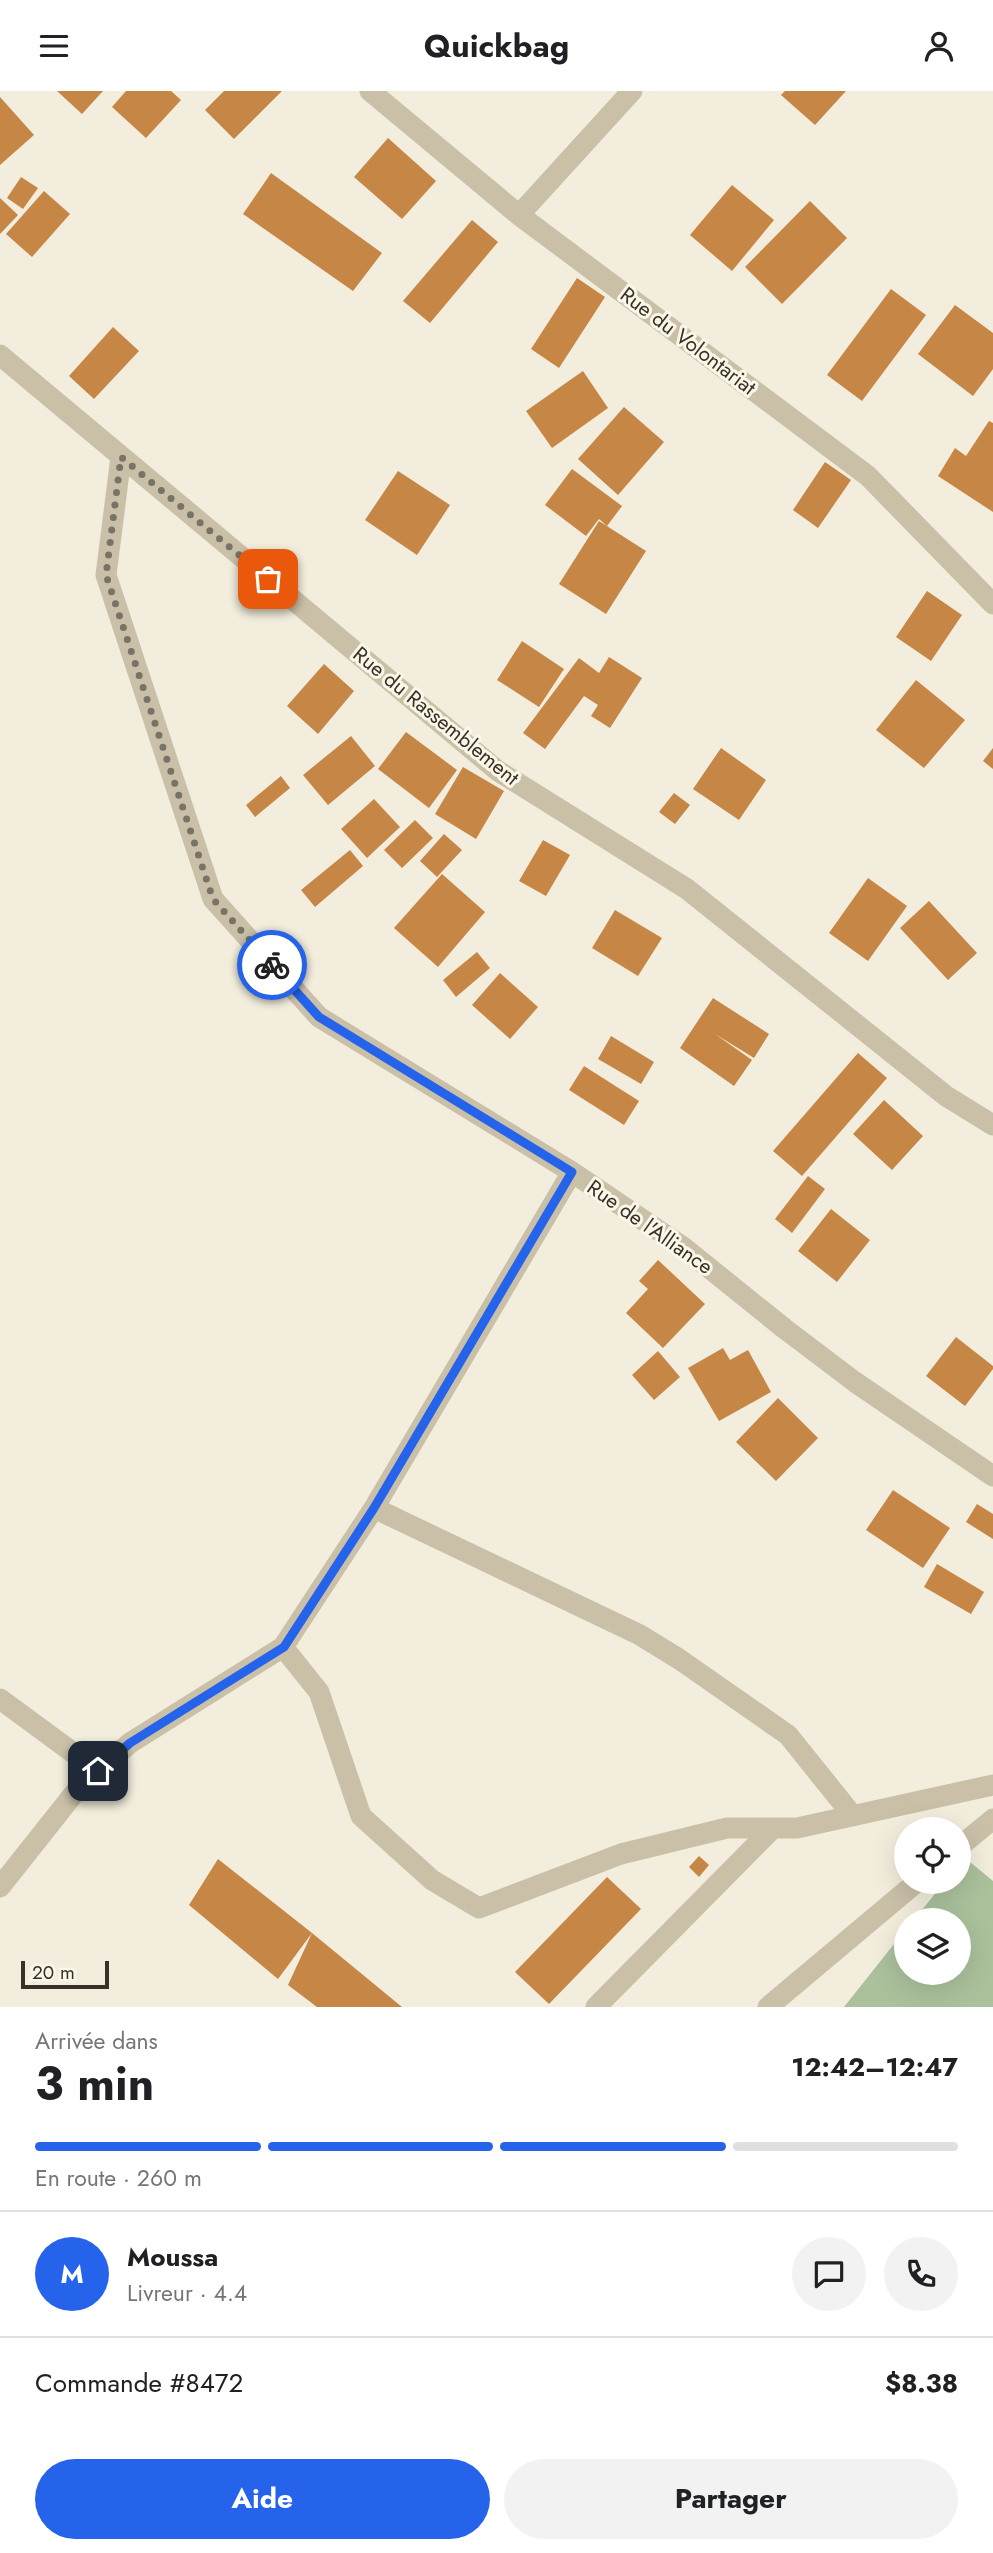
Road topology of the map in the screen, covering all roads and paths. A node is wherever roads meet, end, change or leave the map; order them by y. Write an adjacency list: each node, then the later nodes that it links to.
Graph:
1 (370, 91): 3 (street, Rue du Volontariat)
2 (632, 91): 3 (street)
3 (519, 215): 6 (street, Rue du Volontariat)
4 (0, 355): 5 (street, Rue du Rassemblement)
5 (121, 457): 7 (street, Rue du Rassemblement); 8 (street, Rue de l'Alliance)
6 (993, 604)
7 (993, 1125)
8 (572, 1172): 9 (street, Rue de l'Alliance); 10 (street)
9 (993, 1476)
10 (374, 1508): 11 (street); 15 (street)
11 (284, 1647): 13 (street); 17 (street)
12 (0, 1699): 13 (street)
13 (98, 1771): 19 (street)
14 (993, 1785): 15 (street)
15 (853, 1816): 17 (street)
16 (993, 1819): 18 (street)
17 (773, 1828): 21 (street)
18 (971, 1837)
19 (0, 1887)
20 (903, 1894): 22 (street)
21 (596, 2007)
22 (768, 2007)

